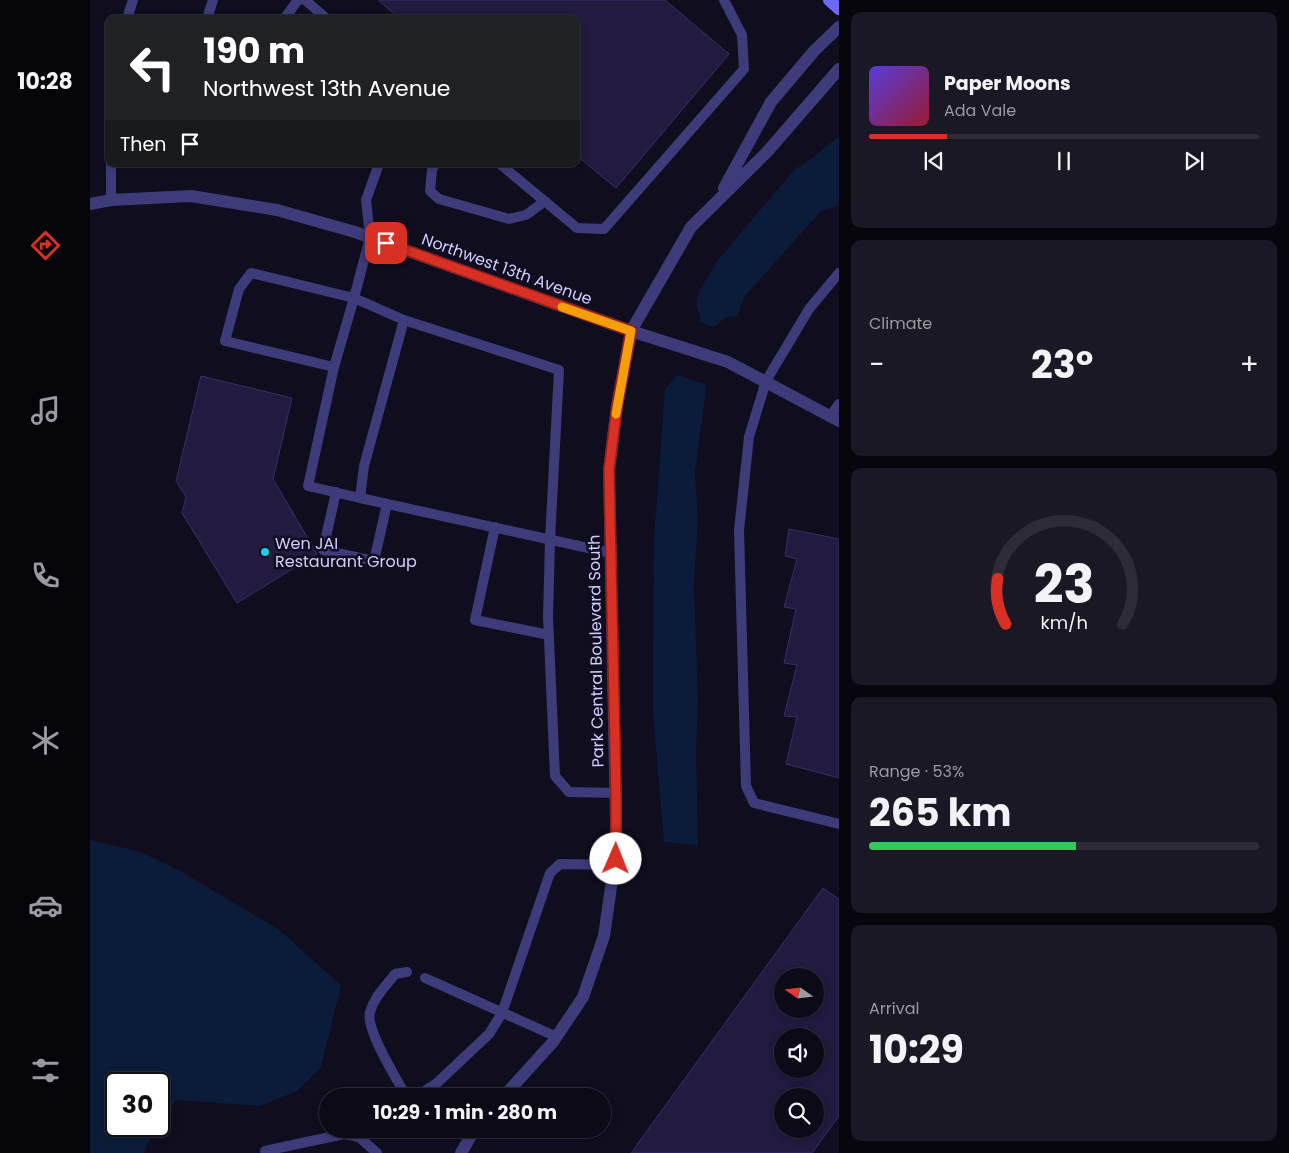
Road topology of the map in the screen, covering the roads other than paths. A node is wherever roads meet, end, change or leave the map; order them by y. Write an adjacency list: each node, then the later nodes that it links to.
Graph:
1 (133, 0): 8 (lane)
2 (213, 0): 9 (lane)
3 (298, 0): 10 (lane)
4 (304, 0): 11 (lane)
5 (724, 0): 19 (lane)
6 (829, 0): 7 (street)
7 (839, 8)
8 (129, 15)
9 (207, 15)
10 (287, 15)
11 (322, 15)
12 (839, 27): 20 (street, Park Central Boulevard South)
13 (839, 68): 20 (street, Park Central Boulevard South)
14 (111, 167): 18 (lane)
15 (378, 167): 22 (lane)
16 (433, 167): 19 (lane)
17 (504, 167): 19 (lane)
18 (112, 200): 21 (street, Northwest 13th Avenue); 22 (street, Northwest 13th Avenue)
19 (545, 201)
20 (717, 201): 26 (street, Park Central Boulevard South)
21 (90, 204)
22 (370, 237): 24 (lane); 26 (street, Northwest 13th Avenue)
23 (839, 273): 28 (lane)
24 (354, 298): 25 (lane); 27 (lane); 27 (lane)
25 (404, 320): 32 (lane); 35 (lane)
26 (631, 331): 28 (street, Northwest 13th Avenue); 36 (street, Park Central Boulevard South)
27 (334, 367): 31 (lane)
28 (766, 381): 30 (street, Northwest 13th Avenue); 39 (lane)
29 (839, 404): 30 (lane)
30 (835, 418)
31 (336, 492): 32 (lane); 33 (lane)
32 (360, 498): 33 (lane)
33 (387, 504): 34 (lane)
34 (495, 527): 35 (lane); 37 (lane)
35 (550, 540): 36 (lane); 37 (lane)
36 (610, 553): 38 (street, Park Central Boulevard South)
37 (549, 635): 38 (lane)
38 (616, 793): 40 (street, Park Central Boulevard South)
39 (839, 824)
40 (615, 865): 43 (lane); 44 (street, Park Central Boulevard South)
41 (407, 972): 45 (lane)
42 (426, 978): 43 (lane)
43 (502, 1013): 44 (lane); 46 (lane)
44 (556, 1036): 47 (street, Park Central Boulevard South)
45 (402, 1088)
46 (429, 1088)
47 (511, 1088)
48 (469, 1138): 51 (street)
49 (265, 1151): 50 (lane)
50 (377, 1153)
51 (461, 1153)

